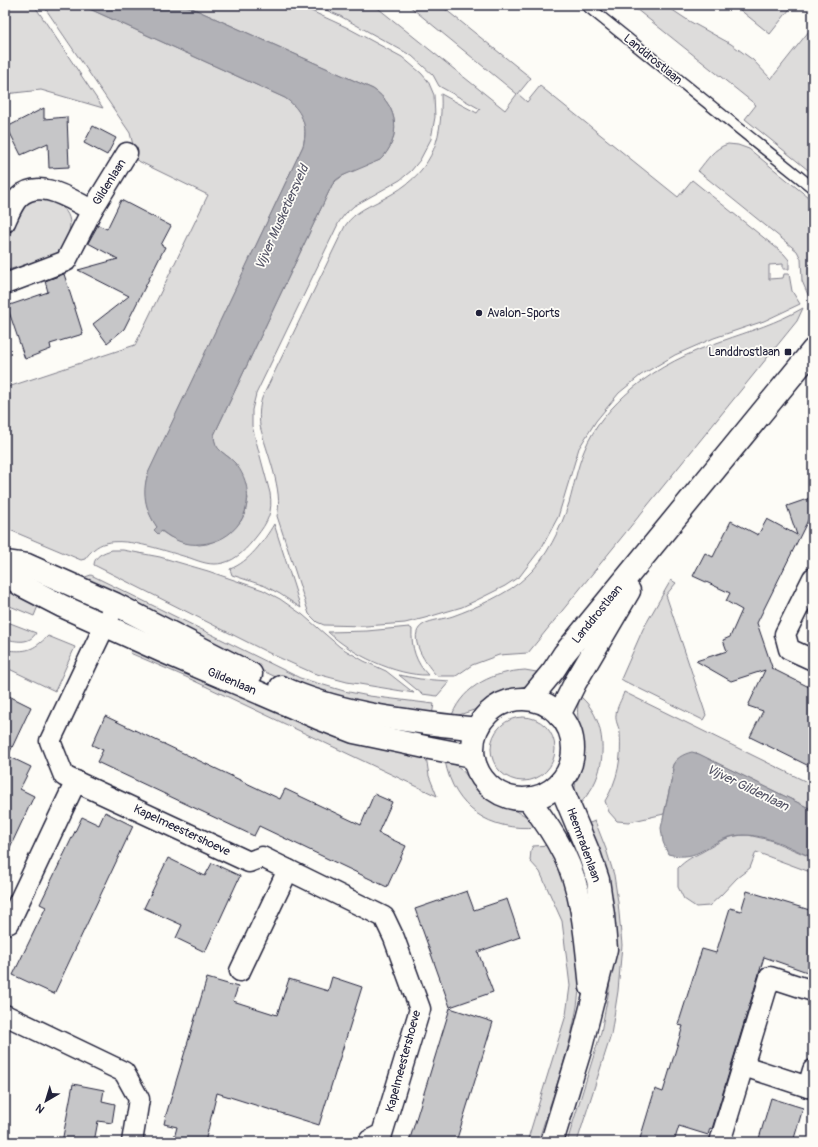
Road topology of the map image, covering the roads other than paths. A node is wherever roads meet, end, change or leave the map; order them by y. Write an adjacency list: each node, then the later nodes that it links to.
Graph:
1 (586, 5): 3 (lane, Landdrostlaan)
2 (127, 153): 4 (street, Gildenlaan)
3 (813, 188)
4 (92, 210): 5 (street, Gildenlaan); 6 (street, Gildenlaan)
5 (5, 222)
6 (5, 284)
7 (813, 350): 8 (street, Landdrostlaan)
8 (666, 530): 15 (street, Landdrostlaan); 16 (street, Landdrostlaan)
9 (5, 562): 12 (street, Gildenlaan)
10 (5, 573): 13 (street, Gildenlaan)
11 (813, 578): 14 (street)
12 (115, 604): 13 (street, Kapelmeestershoeve); 17 (street, Gildenlaan)
13 (105, 626): 18 (street, Gildenlaan); 19 (street, Kapelmeestershoeve)
14 (813, 660)
15 (530, 699): 16 (street); 17 (street)
16 (559, 715): 20 (street)
17 (476, 729): 18 (street)
18 (472, 756): 21 (street)
19 (76, 781): 22 (street, Kapelmeestershoeve); 23 (street)
20 (560, 784): 21 (street); 26 (street, Heemradenlaan)
21 (529, 800): 26 (street, Heemradenlaan)
22 (288, 870): 24 (street); 31 (street, Kapelmeestershoeve)
23 (5, 924)
24 (240, 971)
25 (813, 991): 28 (street)
26 (593, 1002): 32 (street, Heemradenlaan)
27 (5, 1015): 30 (street)
28 (744, 1066): 29 (street); 33 (street)
29 (811, 1082)
30 (132, 1142)
31 (370, 1142)
32 (552, 1142)
33 (720, 1142)

